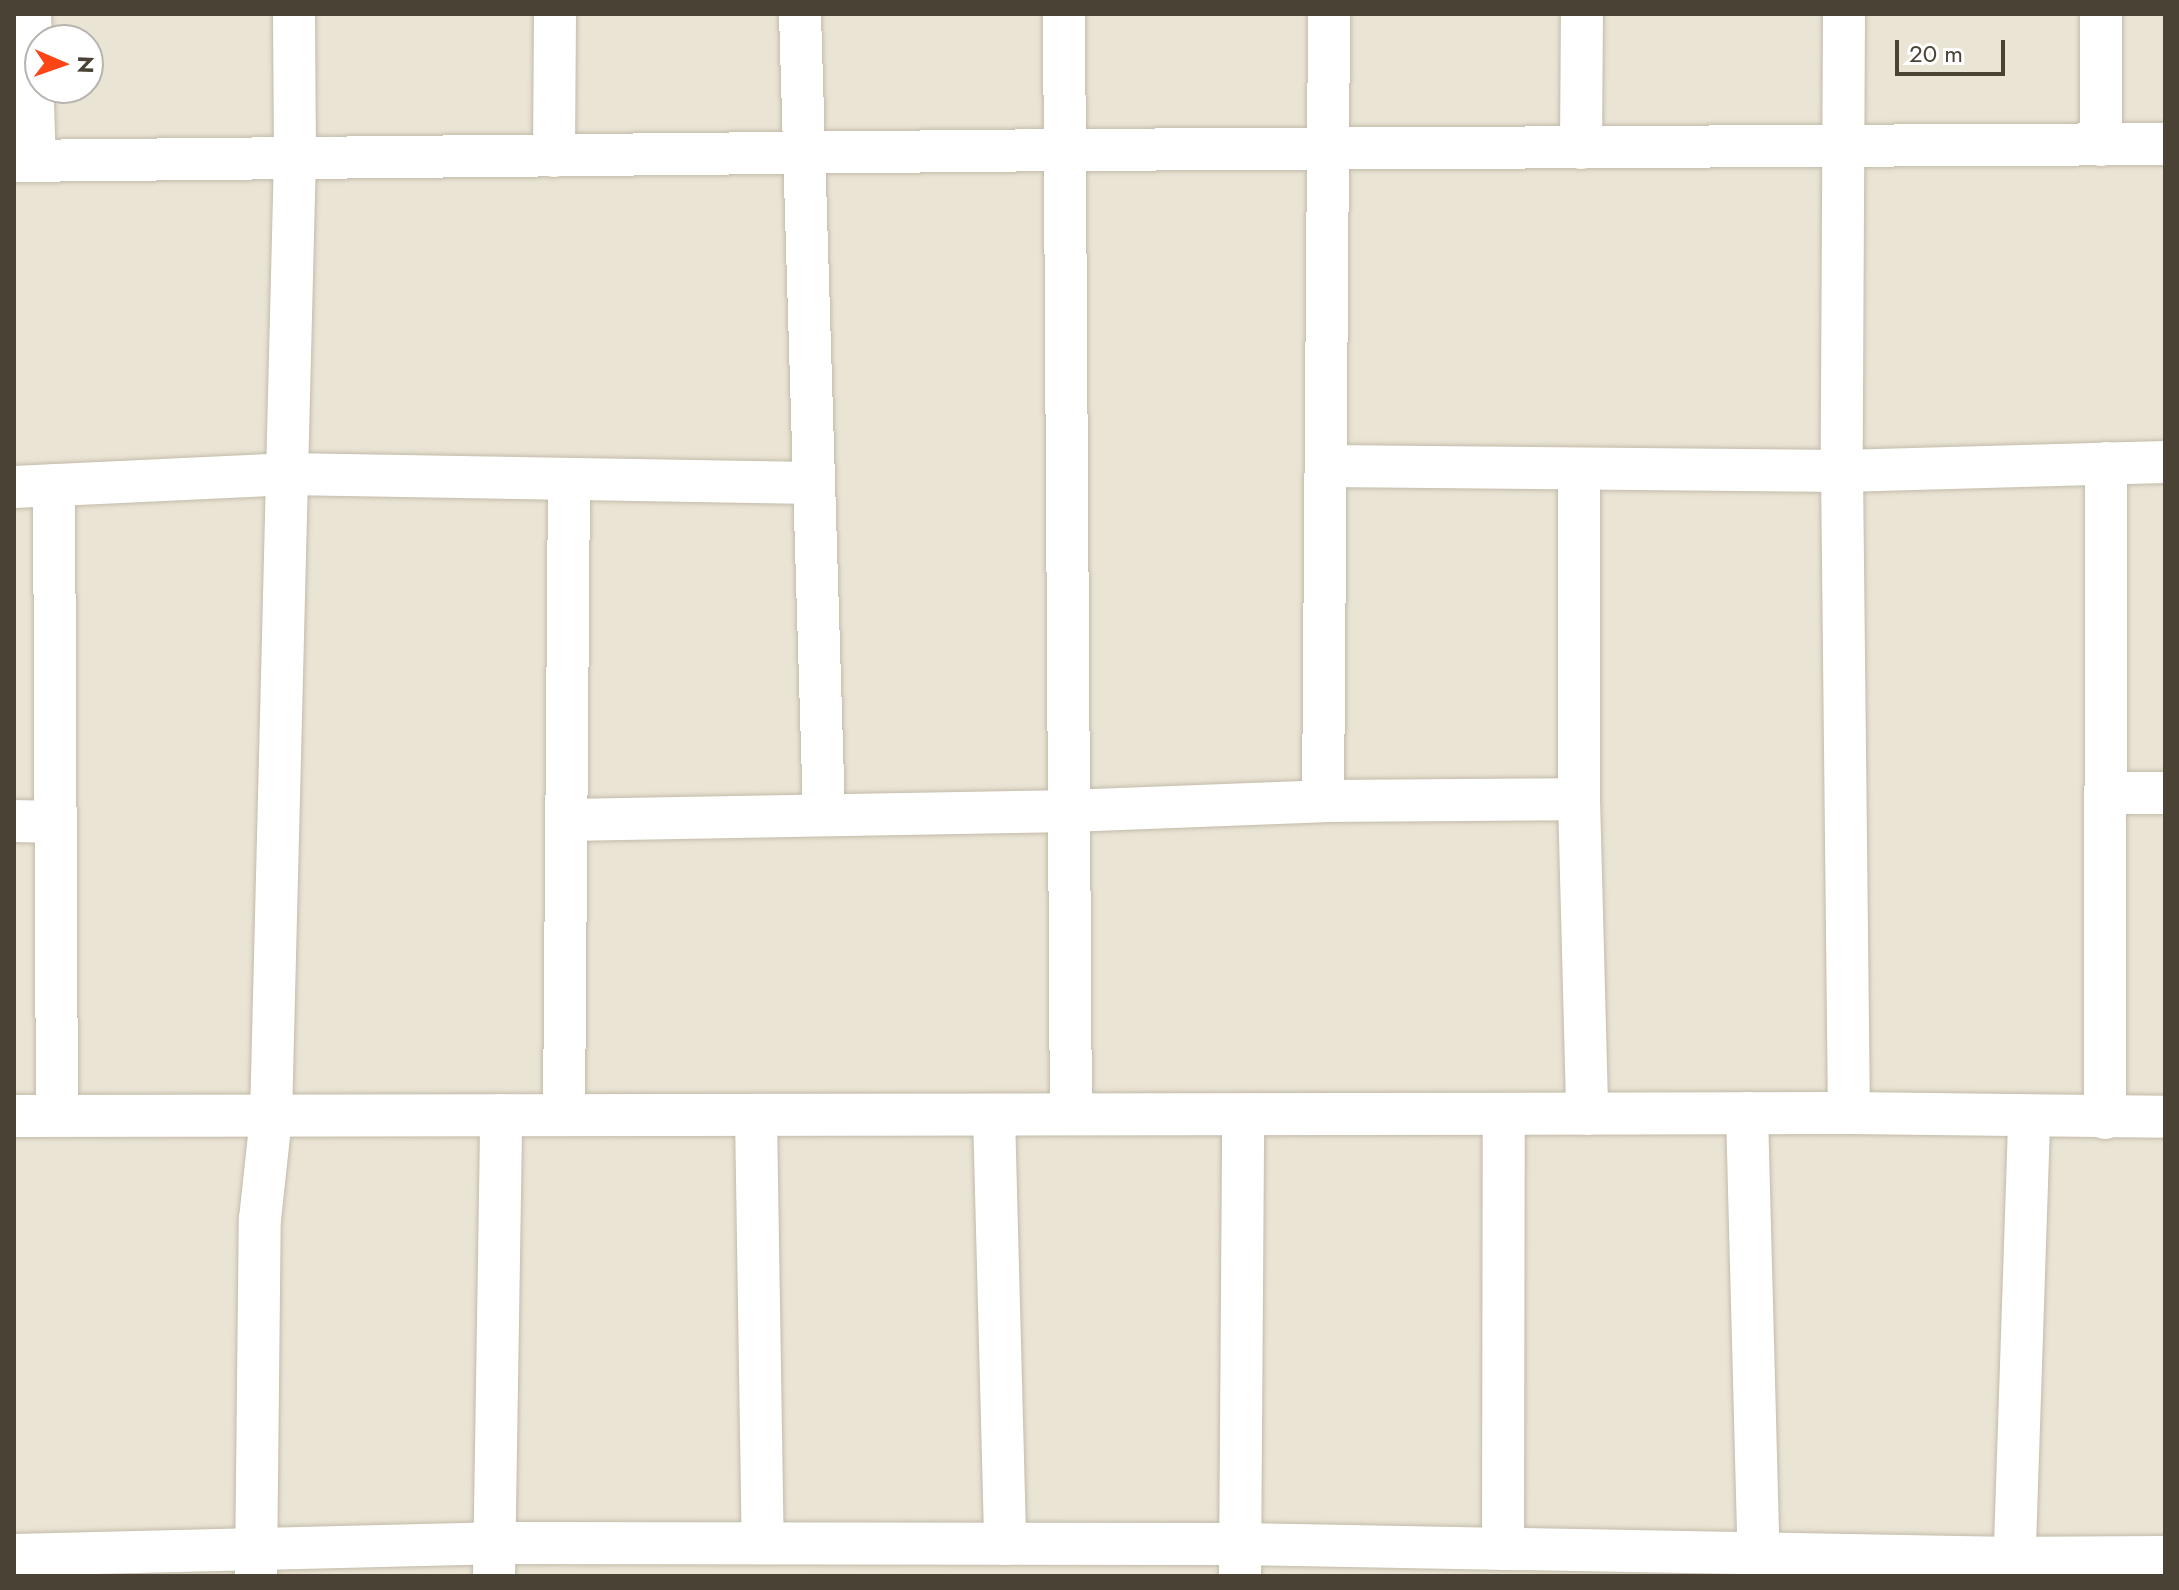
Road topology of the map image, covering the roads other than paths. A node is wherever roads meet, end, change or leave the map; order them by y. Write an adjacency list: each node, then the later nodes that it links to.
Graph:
1 (30, 14): 19 (street)
2 (294, 14): 18 (street)
3 (555, 14): 17 (street)
4 (800, 14): 16 (street)
5 (1064, 14): 15 (street)
6 (1329, 14): 12 (street)
7 (1582, 14): 13 (street)
8 (1844, 14): 14 (street)
9 (2101, 14): 11 (street)
10 (2165, 144): 11 (street)
11 (2101, 145): 14 (street)
12 (1327, 148): 13 (street); 15 (street); 22 (street)
13 (1581, 148): 14 (street)
14 (1844, 148): 24 (street)
15 (1064, 150): 16 (street); 33 (street)
16 (803, 153): 17 (street); 27 (street)
17 (554, 156): 18 (street)
18 (295, 158): 19 (street); 25 (street)
19 (25, 161)
20 (2165, 462): 21 (street)
21 (2106, 463): 24 (street); 29 (street)
22 (1327, 466): 23 (street); 32 (street)
23 (1579, 471): 24 (street); 31 (street)
24 (1842, 471): 39 (street)
25 (286, 474): 26 (street); 28 (street); 50 (street)
26 (569, 480): 27 (street); 35 (street)
27 (813, 483): 34 (street)
28 (34, 486): 37 (street)
29 (2106, 793): 30 (street); 53 (street)
30 (2165, 793)
31 (1579, 799): 32 (street); 43 (street)
32 (1323, 801): 33 (street)
33 (1068, 811): 34 (street); 41 (street)
34 (824, 814): 35 (street)
35 (567, 820): 45 (street)
36 (14, 821): 37 (street)
37 (55, 822): 40 (street)
38 (1747, 1113): 39 (street); 43 (street); 63 (street)
39 (1849, 1113): 52 (street)
40 (57, 1114): 49 (street); 50 (street)
41 (1071, 1114): 47 (street); 48 (street)
42 (1504, 1114): 43 (street); 48 (street); 56 (street)
43 (1587, 1114)
44 (501, 1115): 45 (street); 50 (street); 59 (street)
45 (564, 1115): 46 (street)
46 (756, 1115): 47 (street); 54 (street)
47 (994, 1115): 55 (street)
48 (1243, 1115): 61 (street)
49 (14, 1116)
50 (271, 1117): 62 (street)
51 (2165, 1117): 53 (street)
52 (2029, 1118): 53 (street); 64 (street)
53 (2105, 1118)
54 (763, 1543): 59 (street); 60 (street)
55 (1005, 1544): 60 (street); 61 (street)
56 (1503, 1549): 61 (street); 63 (street)
57 (14, 1555): 62 (street)
58 (2165, 1557): 64 (street)
59 (494, 1559): 62 (street)
60 (940, 1560)
61 (1240, 1560)
62 (256, 1563)
63 (1759, 1564): 64 (street)
64 (2014, 1567)

